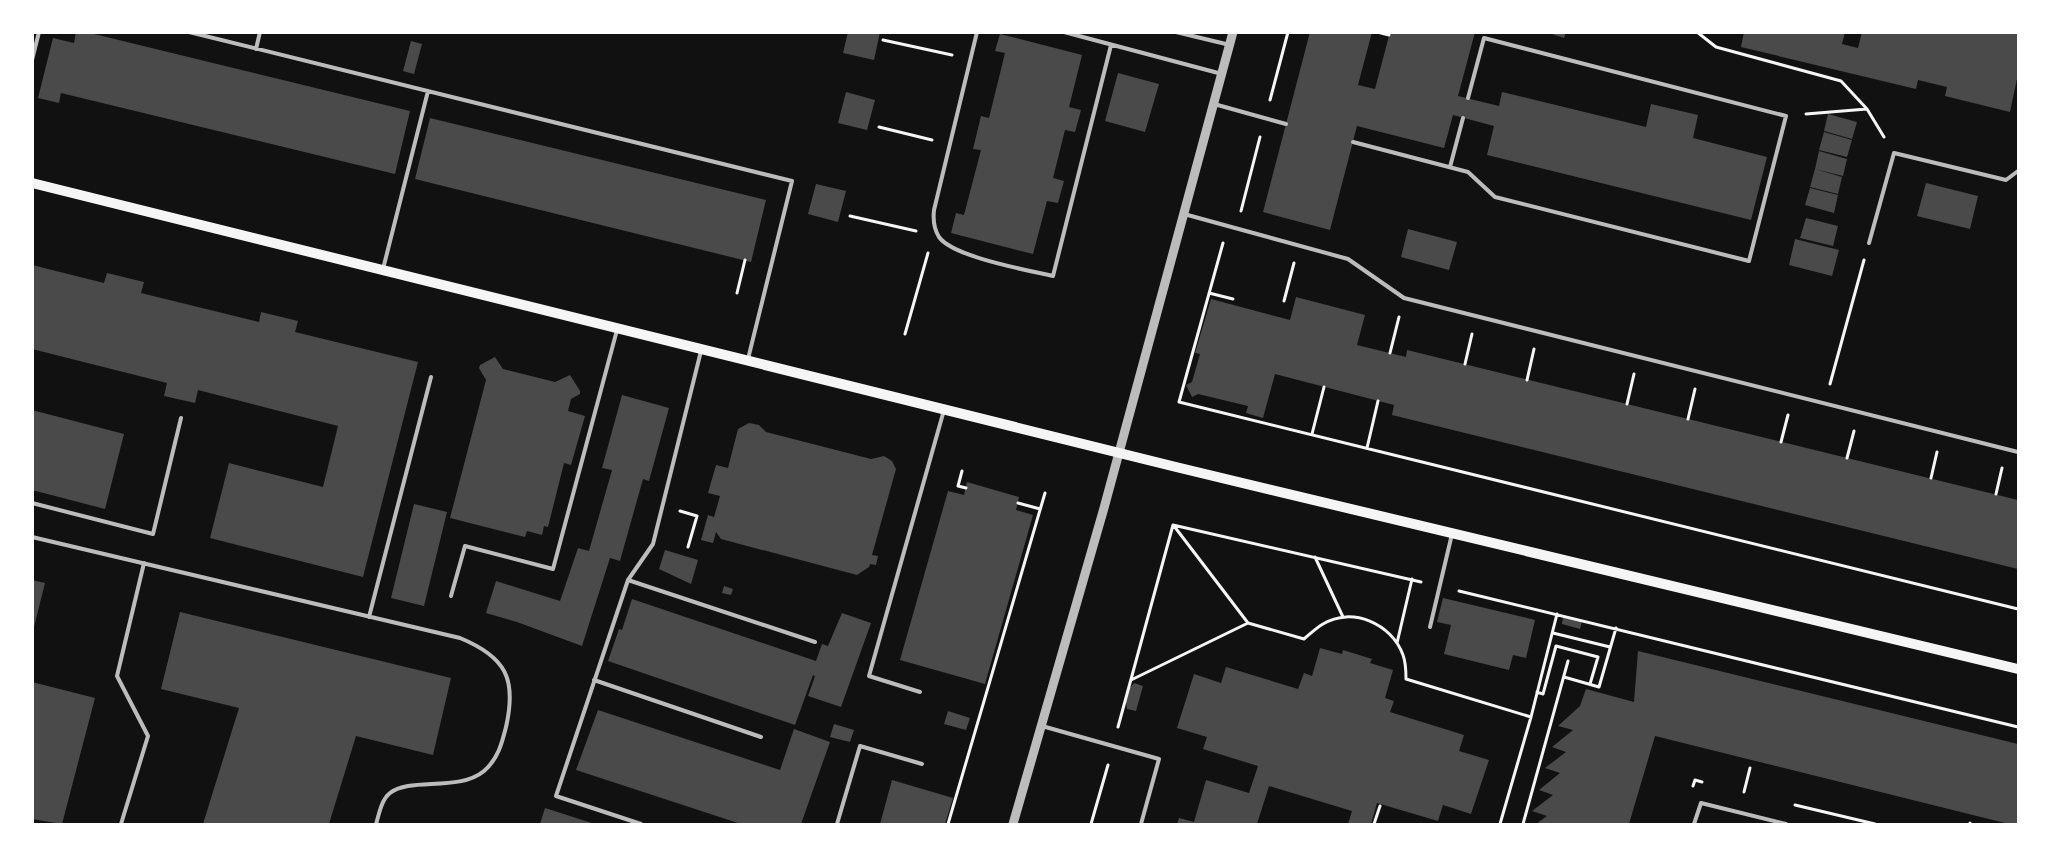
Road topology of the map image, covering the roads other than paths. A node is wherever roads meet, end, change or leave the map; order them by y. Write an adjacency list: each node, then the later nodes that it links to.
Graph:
1 (39, 32): 11 (lane)
2 (189, 32): 10 (lane)
3 (260, 32): 10 (lane)
4 (976, 32): 8 (lane)
5 (1064, 32): 8 (lane)
6 (1176, 32): 9 (lane)
7 (1233, 32): 9 (street)
8 (1110, 45): 12 (lane)
9 (1230, 45): 12 (street)
10 (256, 49): 13 (lane)
11 (32, 60)
12 (1222, 74): 15 (street)
13 (428, 91): 24 (lane); 27 (lane)
14 (1468, 98): 19 (lane)
15 (1214, 104): 17 (lane); 22 (street)
16 (1463, 118): 19 (lane)
17 (1286, 124)
18 (1353, 142): 19 (lane)
19 (1450, 167)
20 (2018, 171): 23 (lane)
21 (32, 183): 24 (main road)
22 (1184, 214): 31 (lane); 32 (street)
23 (1869, 243)
24 (383, 270): 25 (main road)
25 (618, 328): 26 (main road); 38 (lane)
26 (702, 349): 27 (main road); 37 (lane)
27 (748, 360): 29 (main road)
28 (431, 377): 39 (lane)
29 (944, 410): 32 (main road); 44 (lane)
30 (181, 418): 33 (lane)
31 (2018, 452)
32 (1119, 453): 34 (main road); 45 (street)
33 (32, 503)
34 (1452, 534): 40 (lane); 42 (main road)
35 (32, 537): 36 (lane)
36 (144, 563): 39 (lane); 48 (lane)
37 (628, 580): 41 (lane); 43 (lane)
38 (451, 596)
39 (369, 617): 49 (lane)
40 (1430, 626)
41 (815, 642)
42 (2018, 668)
43 (594, 680): 46 (lane); 50 (lane)
44 (920, 692)
45 (1042, 726): 52 (street); 53 (lane)
46 (761, 737)
47 (922, 764): 51 (lane)
48 (121, 824)
49 (376, 824)
50 (641, 824)
51 (837, 824)
52 (1013, 824)
53 (1141, 824)
54 (1694, 824): 55 (lane)
55 (1786, 824)

